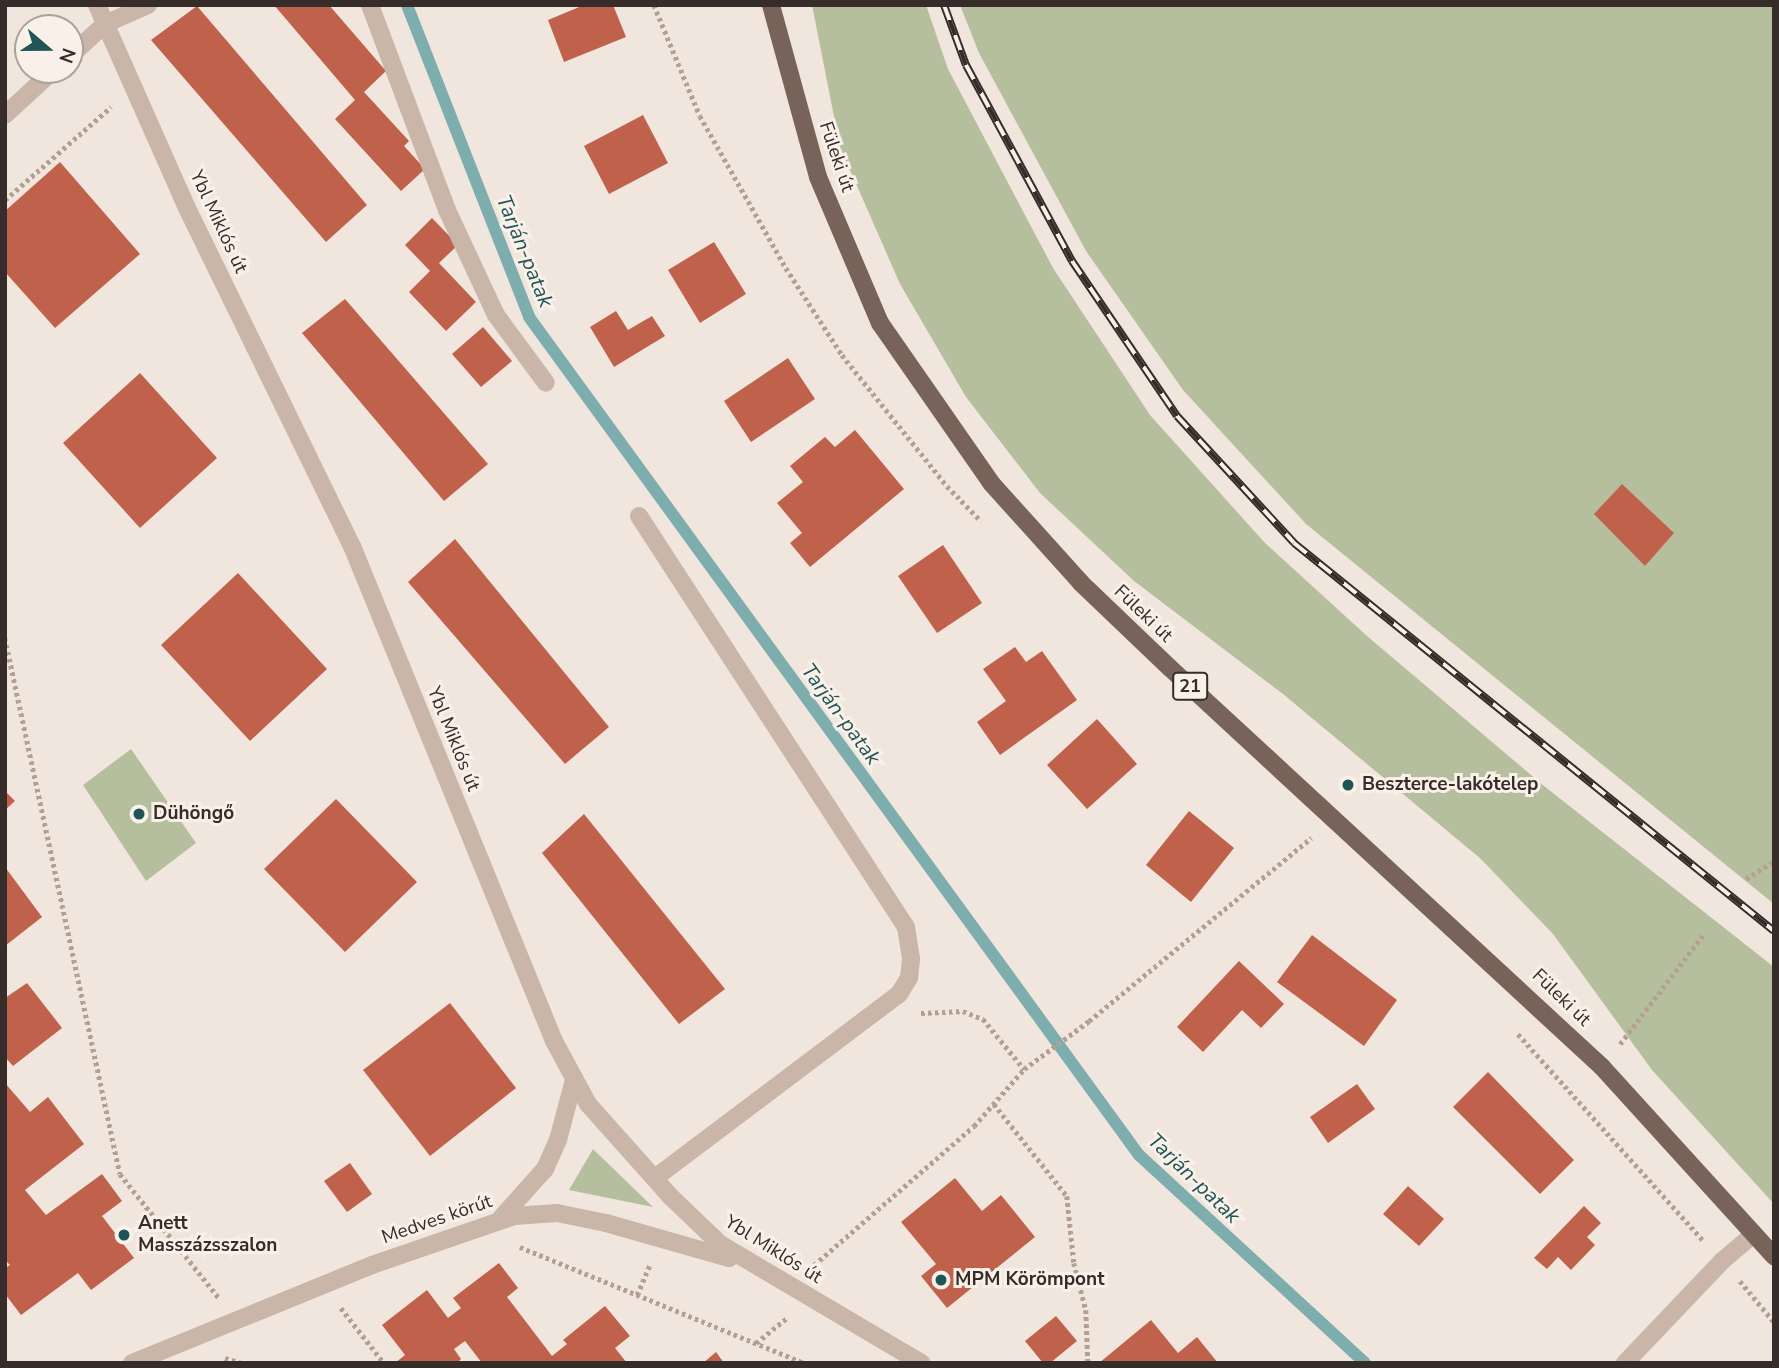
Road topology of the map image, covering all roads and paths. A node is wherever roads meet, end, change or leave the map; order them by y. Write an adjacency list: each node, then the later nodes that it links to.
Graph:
1 (97, 5): 5 (street, Ybl Miklós út)
2 (148, 5): 5 (street)
3 (370, 5): 11 (street)
4 (771, 5): 14 (main road, Füleki út / 21)
5 (105, 24): 6 (street); 8 (street, Ybl Miklós út)
6 (84, 43)
7 (39, 84): 9 (street)
8 (134, 89): 10 (path); 21 (street, Ybl Miklós út)
9 (5, 115)
10 (5, 200)
11 (546, 383)
12 (639, 516): 23 (street)
13 (5, 638): 32 (path)
14 (1336, 818): 19 (main road, Füleki út / 21); 20 (path)
15 (1774, 861): 16 (path)
16 (1746, 879)
17 (1703, 935): 19 (path)
18 (912, 1020): 20 (path)
19 (1602, 1067): 26 (main road, Füleki út / 21)
20 (1024, 1069): 22 (path)
21 (574, 1080): 23 (street, Ybl Miklós út); 24 (street)
22 (994, 1104): 30 (path); 38 (path)
23 (655, 1178): 28 (street, Ybl Miklós út)
24 (498, 1221): 25 (street, Medves körút); 28 (street, Medves körút)
25 (476, 1228): 29 (street, Medves körút); 33 (path)
26 (1754, 1234): 27 (main road, Füleki út / 21); 39 (street)
27 (1774, 1256)
28 (765, 1271): 30 (street, Ybl Miklós út)
29 (323, 1285): 32 (street, Medves körút); 35 (path)
30 (790, 1286): 31 (street, Ybl Miklós út)
31 (811, 1298): 33 (path); 37 (street, Ybl Miklós út)
32 (236, 1319): 34 (street, Medves körút)
33 (756, 1343): 36 (path)
34 (132, 1363)
35 (384, 1363)
36 (804, 1363)
37 (921, 1363)
38 (1088, 1363)
39 (1625, 1363)

